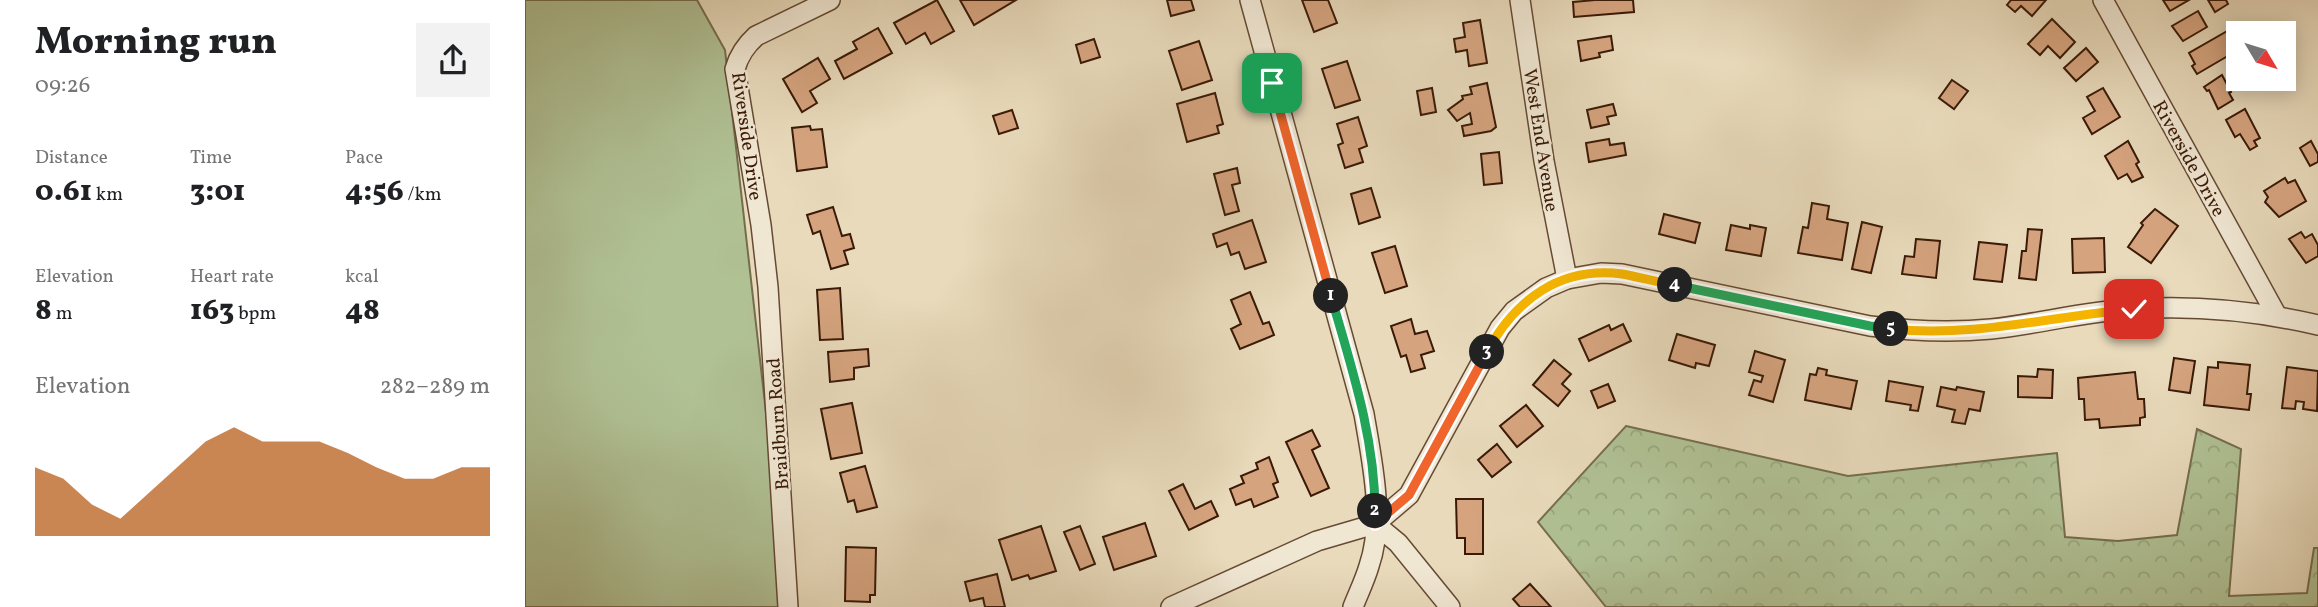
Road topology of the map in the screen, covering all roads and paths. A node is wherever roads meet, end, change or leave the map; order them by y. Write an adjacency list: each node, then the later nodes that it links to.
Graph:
1 (830, 0): 5 (street, Riverside Drive)
2 (1250, 0): 10 (street)
3 (1520, 0): 7 (street, West End Avenue)
4 (2103, 0): 8 (street, Riverside Drive)
5 (804, 6): 6 (street, Riverside Drive)
6 (763, 240): 11 (street, Braidburn Road)
7 (1567, 279): 8 (street); 10 (street)
8 (2277, 316): 9 (street)
9 (2318, 325)
10 (1375, 524): 12 (street); 13 (street); 14 (street)
11 (788, 607)
12 (1171, 607)
13 (1353, 607)
14 (1450, 607)

